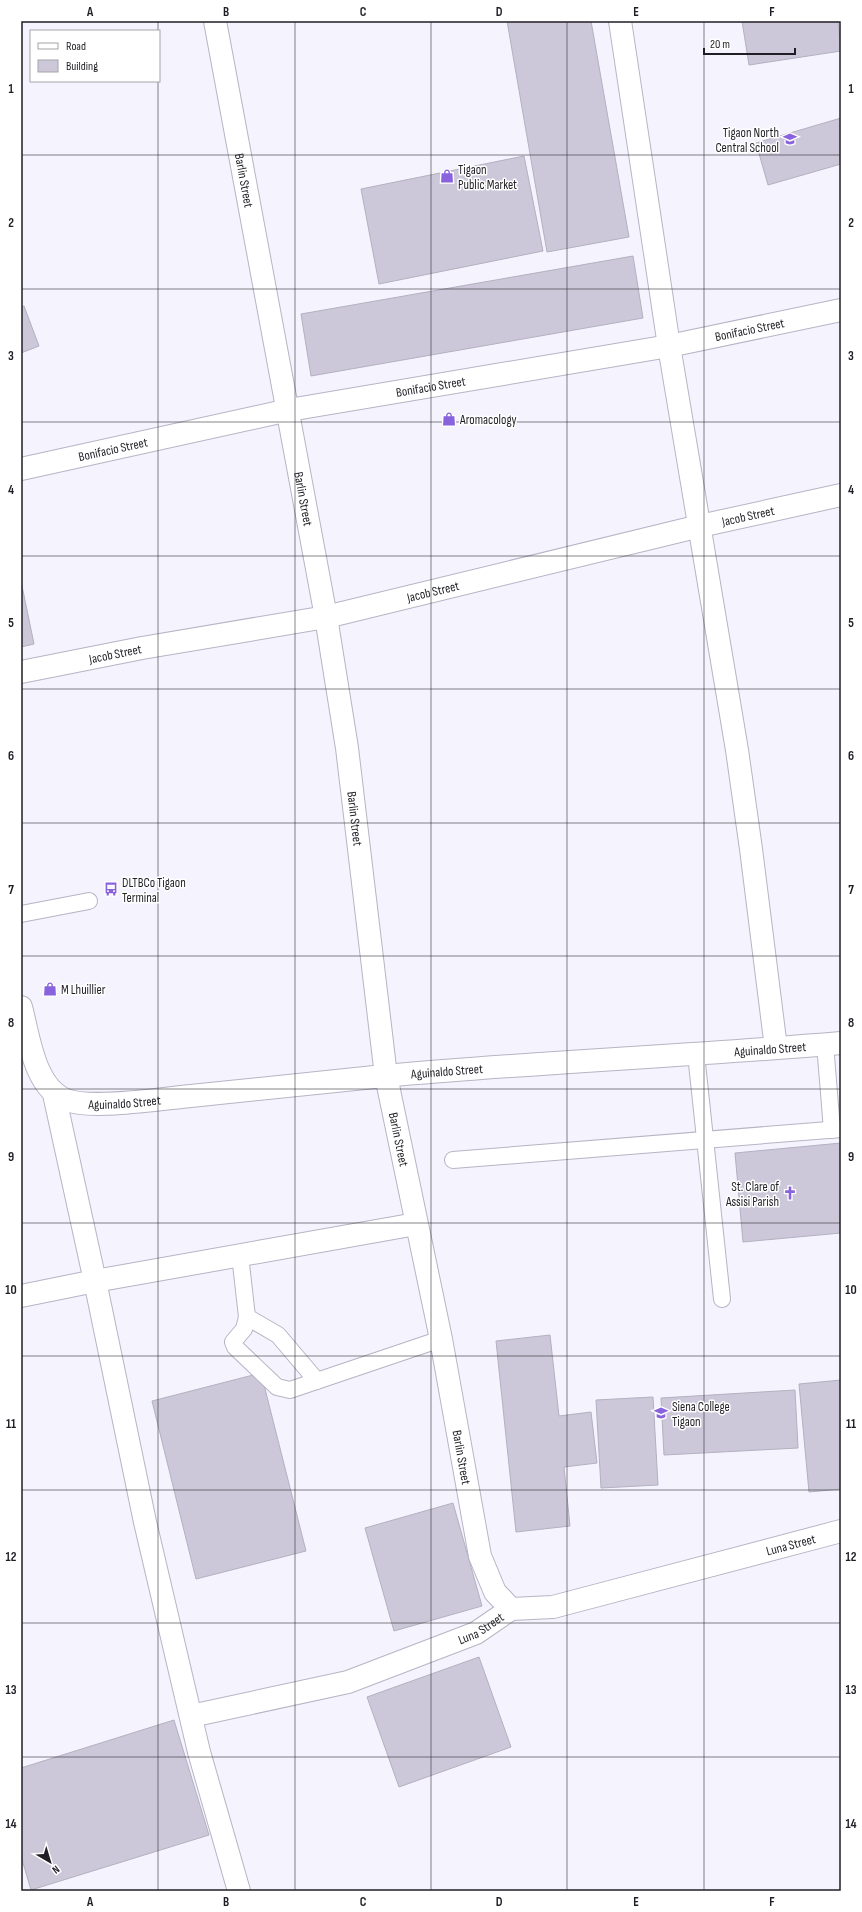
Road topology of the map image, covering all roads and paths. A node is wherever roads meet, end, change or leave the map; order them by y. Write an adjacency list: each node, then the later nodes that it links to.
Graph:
1 (215, 21): 5 (street, Barlin Street)
2 (620, 21): 4 (street)
3 (841, 310): 4 (street, Bonifacio Street)
4 (669, 346): 5 (street, Bonifacio Street); 8 (street)
5 (289, 410): 6 (street, Bonifacio Street); 9 (street, Barlin Street)
6 (21, 469)
7 (841, 495): 8 (street, Jacob Street)
8 (700, 526): 9 (street, Jacob Street); 15 (street)
9 (326, 617): 10 (street, Jacob Street); 17 (street, Barlin Street)
10 (21, 672)
11 (89, 901): 12 (lane)
12 (21, 914)
13 (21, 1007): 18 (street)
14 (833, 1044): 15 (street, Aguinaldo Street); 19 (lane)
15 (776, 1048): 16 (street, Aguinaldo Street)
16 (696, 1054): 17 (street, Aguinaldo Street); 20 (lane)
17 (386, 1076): 18 (street, Aguinaldo Street); 22 (street, Barlin Street)
18 (54, 1094): 24 (street)
19 (836, 1130): 20 (lane)
20 (705, 1140): 21 (lane); 26 (lane)
21 (453, 1160)
22 (416, 1224): 23 (street); 28 (street, Barlin Street)
23 (240, 1255): 24 (street); 27 (lane)
24 (95, 1281): 25 (street); 32 (street)
25 (21, 1296)
26 (722, 1299)
27 (247, 1318): 29 (lane); 29 (lane)
28 (441, 1339): 29 (lane); 31 (street, Barlin Street)
29 (317, 1381)
30 (841, 1531): 31 (street, Luna Street)
31 (511, 1609): 32 (street, Luna Street)
32 (191, 1716): 33 (street)
33 (239, 1891)

